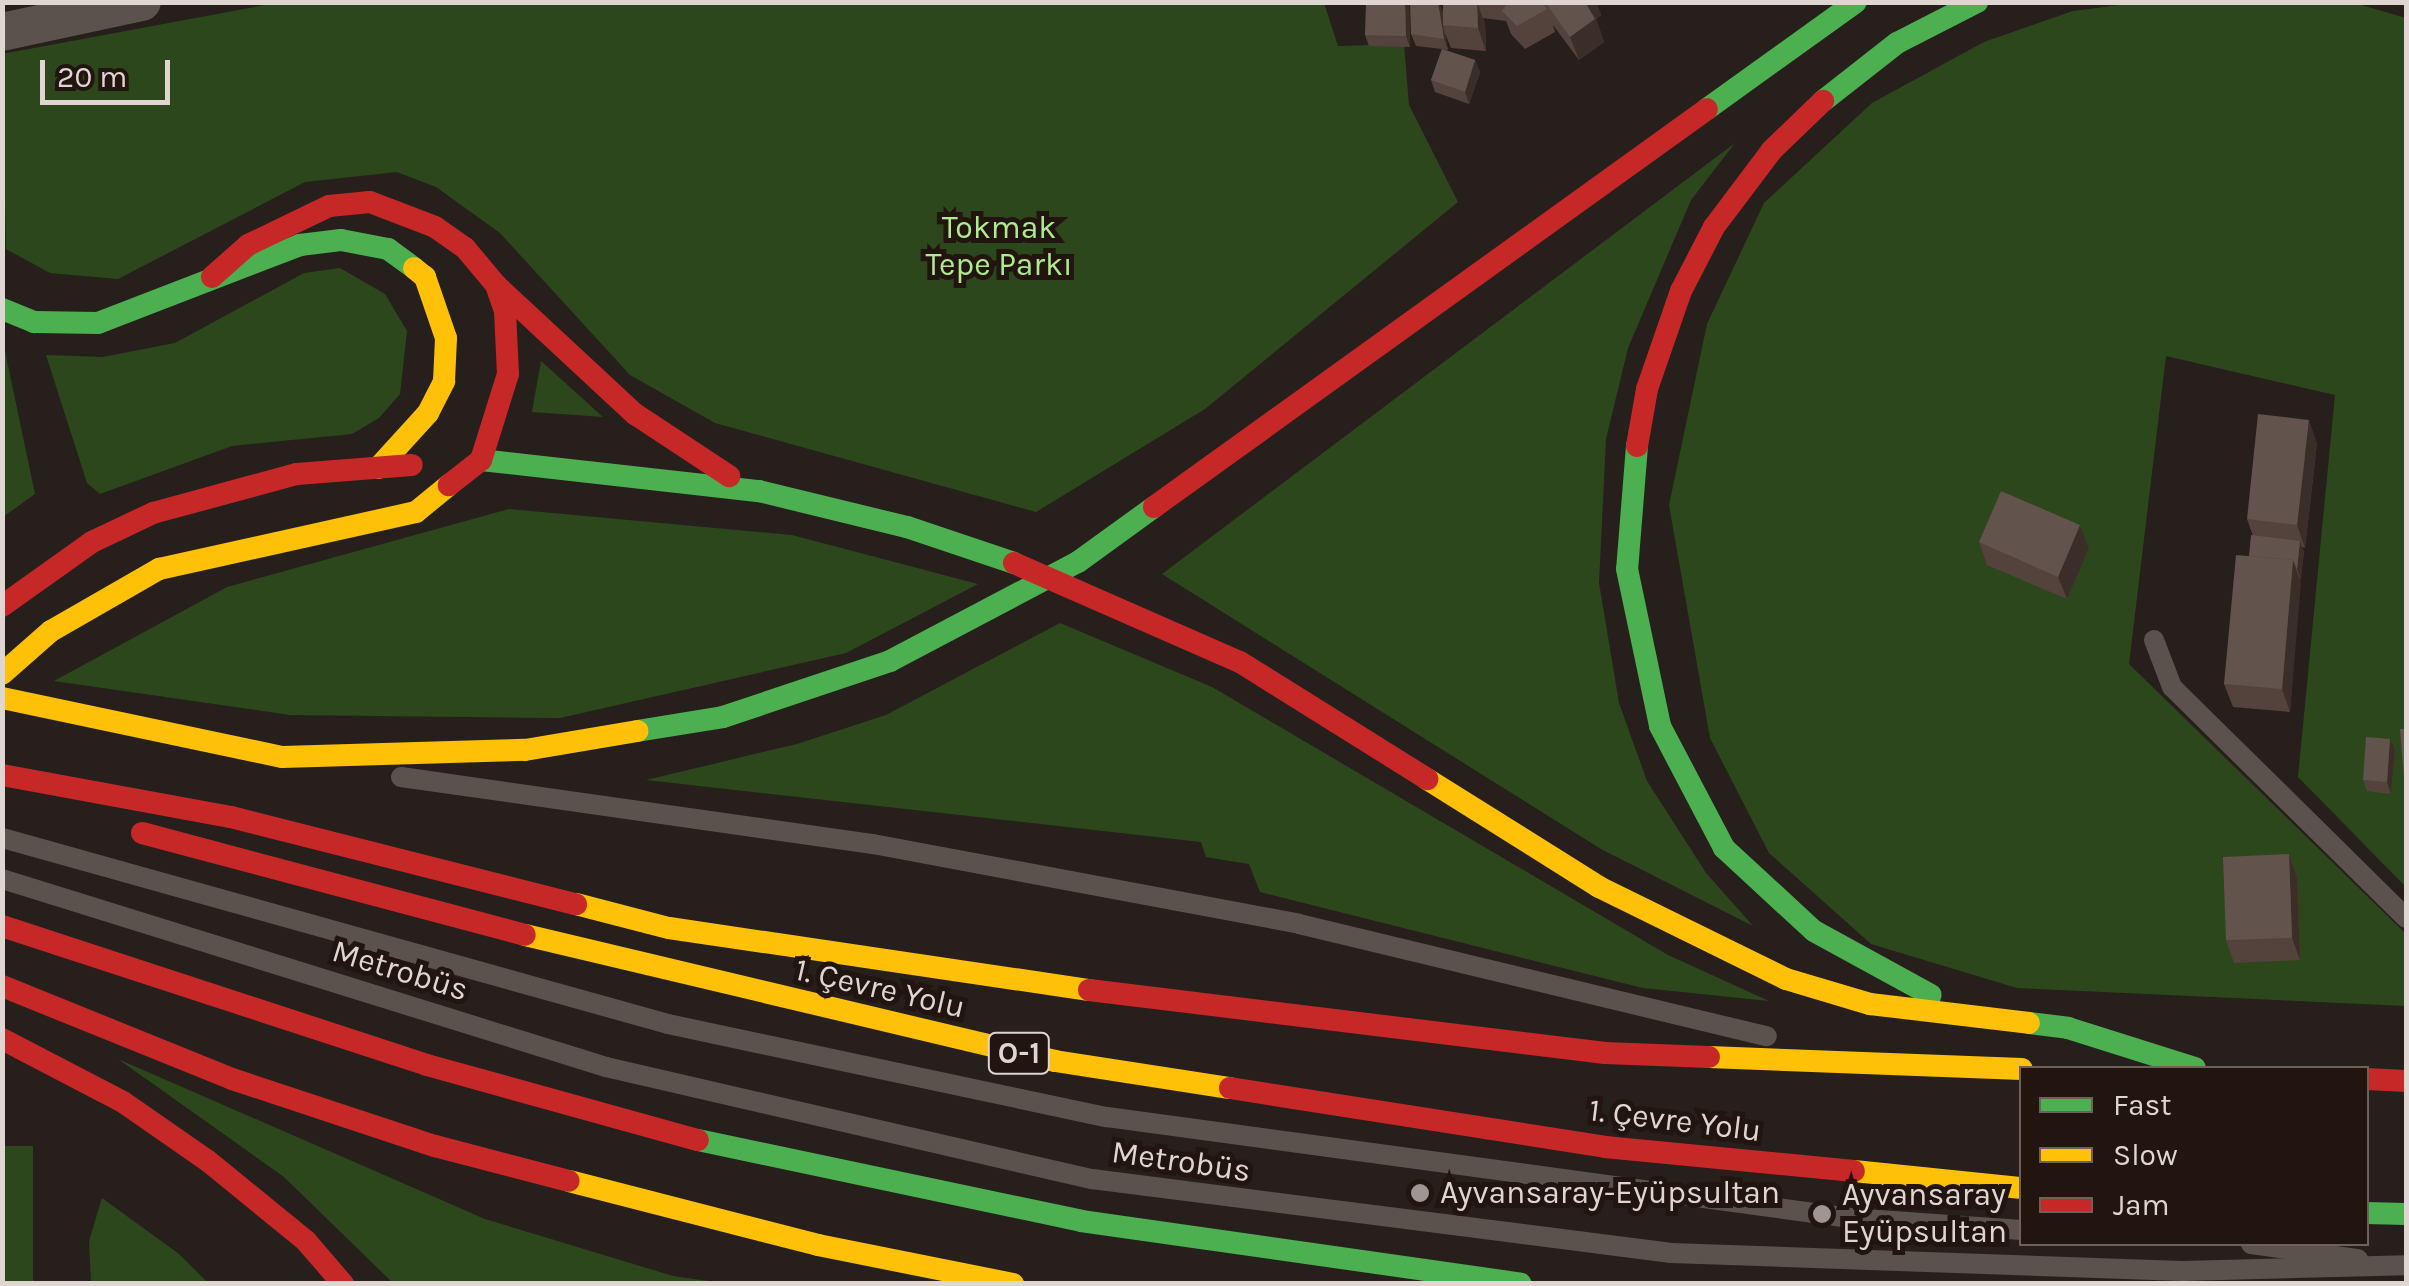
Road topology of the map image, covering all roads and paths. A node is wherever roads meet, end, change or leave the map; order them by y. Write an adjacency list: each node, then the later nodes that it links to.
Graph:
1 (142, 2): 4 (street)
2 (1856, 2): 15 (main road)
3 (1977, 2): 23 (main road)
4 (2, 32)
5 (212, 276): 6 (main road); 7 (main road); 9 (main road)
6 (496, 285): 8 (main road); 10 (main road)
7 (2, 308)
8 (481, 460): 9 (main road); 10 (main road); 13 (main road)
9 (378, 468): 11 (main road)
10 (759, 491): 23 (main road)
11 (2, 606)
12 (2154, 640): 20 (lane)
13 (2, 674)
14 (2, 698): 15 (main road)
15 (282, 757): 25 (lane)
16 (2, 775): 17 (main road, O-1)
17 (44, 788): 25 (main road); 30 (main road, 1. Çevre Yolu / O-1)
18 (2, 838): 34 (lane, Metrobüs)
19 (7, 880): 36 (lane, Metrobüs)
20 (2406, 918)
21 (3, 926): 40 (main road)
22 (2, 986): 39 (main road)
23 (1994, 1020): 26 (main road)
24 (2, 1039): 31 (main road)
25 (1891, 1063): 27 (main road)
26 (2189, 1066)
27 (2019, 1069)
28 (2369, 1079): 29 (main road)
29 (2406, 1081)
30 (2019, 1188)
31 (268, 1211): 37 (main road); 38 (main road)
32 (2369, 1213): 33 (main road)
33 (2406, 1214)
34 (2019, 1230)
35 (2265, 1246): 36 (lane, Metrobüs)
36 (2398, 1265)
37 (318, 1284)
38 (343, 1284)
39 (1013, 1284)
40 (1521, 1284)

